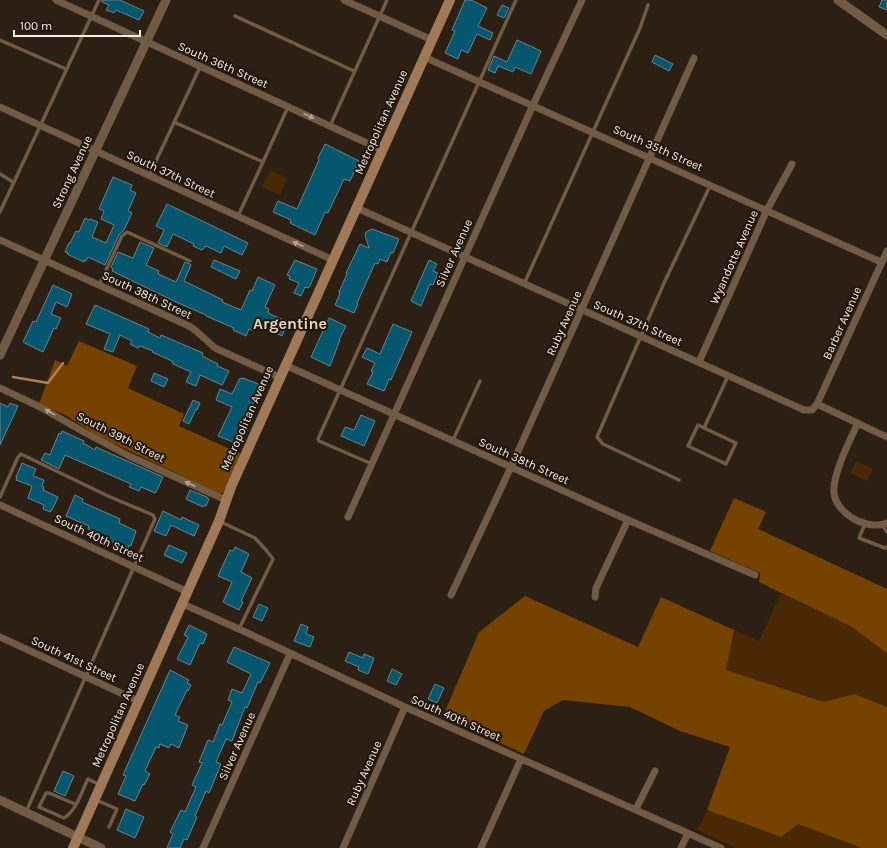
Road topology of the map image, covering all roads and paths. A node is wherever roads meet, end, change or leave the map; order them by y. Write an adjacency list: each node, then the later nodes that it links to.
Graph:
1 (56, 0): 13 (street, South 36th Street)
2 (99, 0): 13 (lane)
3 (166, 0): 17 (street, Strong Avenue)
4 (344, 0): 12 (street)
5 (387, 0): 12 (lane)
6 (450, 0): 16 (main road, Metropolitan Avenue)
7 (516, 0): 23 (lane)
8 (582, 0): 24 (street, Silver Avenue)
9 (838, 0): 14 (street)
10 (648, 5): 30 (lane)
11 (235, 16): 22 (lane)
12 (379, 16): 16 (street); 22 (lane)
13 (92, 17): 17 (street, South 36th Street); 21 (lane)
14 (887, 35)
15 (0, 40): 21 (lane)
16 (432, 40): 18 (main road, Metropolitan Avenue)
17 (146, 42): 20 (street, South 36th Street); 32 (street, Strong Avenue)
18 (424, 57): 23 (street, South 35th Street); 31 (main road, Metropolitan Avenue)
19 (694, 58): 33 (street, Ruby Avenue)
20 (200, 67): 26 (street, South 36th Street); 27 (lane)
21 (66, 69): 28 (lane)
22 (354, 71): 29 (lane)
23 (479, 81): 24 (street, South 35th Street); 44 (lane)
24 (533, 105): 30 (street, South 35th Street); 47 (street, Silver Avenue)
25 (0, 107): 28 (street, South 37th Street)
26 (288, 107): 29 (street, South 36th Street, one-way to 29); 34 (lane)
27 (174, 122): 34 (lane); 37 (lane)
28 (40, 126): 32 (street, South 37th Street); 38 (lane)
29 (330, 126): 31 (street, South 36th Street)
30 (592, 131): 33 (street, South 35th Street); 52 (lane)
31 (382, 150): 40 (main road, Metropolitan Avenue)
32 (95, 151): 37 (street, South 37th Street); 48 (street, Strong Avenue)
33 (650, 158): 39 (street, South 35th Street); 54 (street, Ruby Avenue)
34 (263, 162): 43 (lane)
35 (792, 164): 41 (street, Wyandotte Avenue)
36 (0, 174): 38 (lane)
37 (149, 176): 43 (street, South 37th Street)
38 (13, 182): 42 (lane)
39 (711, 184): 41 (street, South 35th Street); 55 (lane)
40 (357, 208): 44 (street, South 37th Street); 49 (main road, Metropolitan Avenue)
41 (767, 210): 51 (street, South 35th Street); 57 (street, Wyandotte Avenue)
42 (0, 212)
43 (238, 216): 49 (street, South 37th Street, one-way to 43)
44 (411, 233): 47 (street, South 37th Street); 63 (lane)
45 (0, 240): 48 (street, South 38th Street)
46 (887, 251): 51 (street, Barber Avenue)
47 (465, 257): 52 (street, South 37th Street); 65 (street, Silver Avenue)
48 (44, 260): 53 (street, South 38th Street); 56 (street, Strong Avenue)
49 (333, 260): 58 (main road, Metropolitan Avenue)
50 (190, 261): 53 (lane)
51 (881, 262): 64 (street, Barber Avenue)
52 (524, 284): 54 (street, South 37th Street)
53 (99, 285): 60 (street, South 38th Street)
54 (582, 310): 55 (street, South 37th Street); 71 (street, Ruby Avenue)
55 (641, 336): 57 (street, South 37th Street); 72 (lane)
56 (0, 355)
57 (699, 362): 59 (street, South 37th Street)
58 (285, 365): 60 (main road, Metropolitan Avenue); 63 (street, South 38th Street)
59 (728, 376): 64 (street, South 37th Street); 67 (lane)
60 (280, 377): 74 (main road, Metropolitan Avenue)
61 (480, 381): 69 (lane)
62 (0, 388): 74 (street, South 39th Street, one-way to 62)
63 (339, 389): 65 (street, South 38th Street); 70 (lane)
64 (818, 404): 66 (street)
65 (394, 414): 69 (street, South 38th Street); 70 (street, Silver Avenue)
66 (858, 423): 68 (street); 80 (street)
67 (704, 428): 67 (lane)
68 (887, 437)
69 (453, 440): 71 (street, South 38th Street)
70 (372, 464): 76 (street, Silver Avenue)
71 (511, 467): 77 (street, South 38th Street); 86 (street, Ruby Avenue)
72 (679, 480)
73 (0, 497): 83 (lane)
74 (226, 500): 78 (main road, Metropolitan Avenue)
75 (0, 505): 83 (street, South 40th Street)
76 (348, 517)
77 (628, 520): 84 (street, South 38th Street); 87 (street)
78 (219, 521): 85 (main road, Metropolitan Avenue); 89 (lane)
79 (884, 523): 80 (street); 81 (lane)
80 (865, 524): 82 (lane)
81 (887, 532)
82 (887, 548)
83 (135, 566): 85 (street, South 40th Street); 92 (lane)
84 (755, 575)
85 (188, 592): 88 (main road, Metropolitan Avenue)
86 (452, 595)
87 (595, 597)
88 (182, 604): 89 (street, South 40th Street); 93 (main road, Metropolitan Avenue)
89 (239, 629): 91 (street, South 40th Street)
90 (0, 638): 92 (street, South 41st Street)
91 (290, 654): 94 (street, South 40th Street); 109 (street, Silver Avenue)
92 (85, 677): 93 (street, South 41st Street); 103 (lane)
93 (138, 700): 97 (main road, Metropolitan Avenue)
94 (405, 707): 95 (street, South 40th Street); 110 (street, Ruby Avenue)
95 (521, 759): 102 (street, South 40th Street); 111 (street)
96 (655, 771): 102 (street)
97 (101, 785): 98 (main road, Metropolitan Avenue); 100 (lane)
98 (95, 799): 104 (lane); 106 (main road, Metropolitan Avenue)
99 (0, 800): 103 (street)
100 (76, 804): 101 (lane); 101 (lane)
101 (39, 807): 103 (lane)
102 (636, 809): 105 (street, South 40th Street)
103 (30, 814): 106 (street)
104 (110, 827)
105 (688, 833): 112 (street); 113 (street, South 40th Street)
106 (78, 837): 107 (main road, Metropolitan Avenue); 108 (street)
107 (73, 848)
108 (101, 848)
109 (204, 848)
110 (343, 848)
111 (481, 848)
112 (681, 848)
113 (721, 848)

